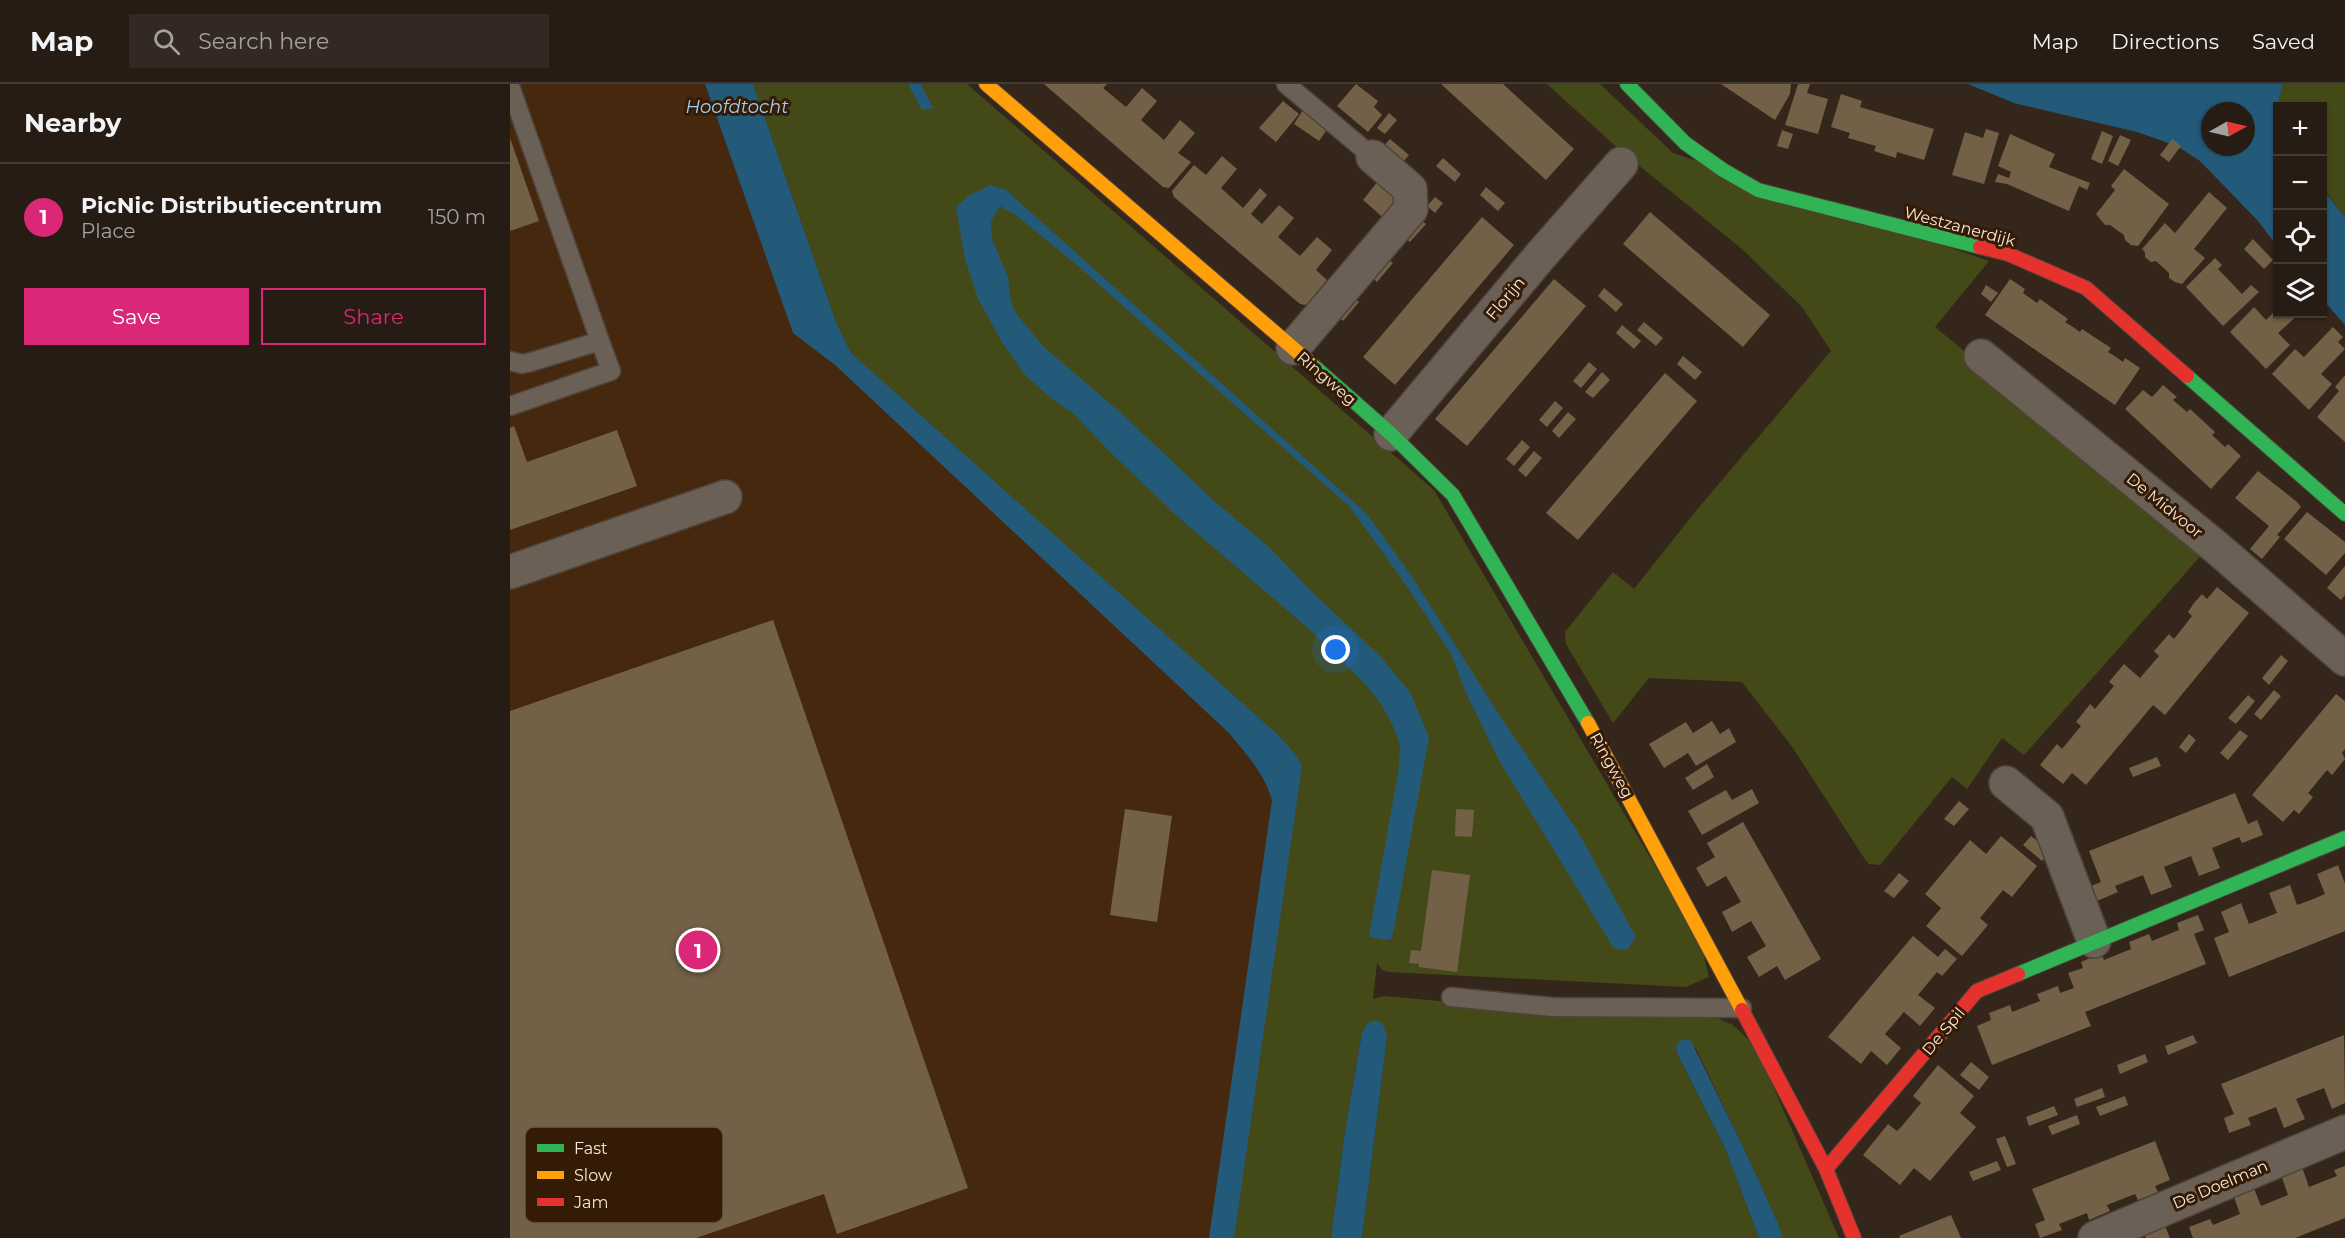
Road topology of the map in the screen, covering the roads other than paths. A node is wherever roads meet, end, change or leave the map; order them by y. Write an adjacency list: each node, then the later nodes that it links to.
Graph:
1 (986, 84): 8 (street, Ringweg)
2 (1286, 84): 5 (lane, Ringweg)
3 (1627, 84): 14 (street, Westzanerdijk)
4 (510, 86): 7 (lane)
5 (1373, 157): 8 (street, Ringweg)
6 (1621, 164): 12 (street, Florijn)
7 (600, 341): 10 (lane); 11 (lane)
8 (1293, 348): 12 (street, Ringweg)
9 (1981, 356): 16 (street, De Midvoor)
10 (510, 361)
11 (510, 406)
12 (1391, 434): 21 (street, Ringweg)
13 (725, 497): 15 (street)
14 (2345, 514)
15 (510, 572)
16 (2345, 658)
17 (2006, 783): 19 (street)
18 (2345, 838): 19 (street, De Spil)
19 (2094, 940): 23 (street, De Spil)
20 (1451, 997): 21 (lane)
21 (1742, 1008): 23 (street, Ringweg)
22 (2345, 1132): 25 (street, De Doelman)
23 (1826, 1168): 24 (street, Ringweg)
24 (1854, 1238)
25 (2095, 1238)

